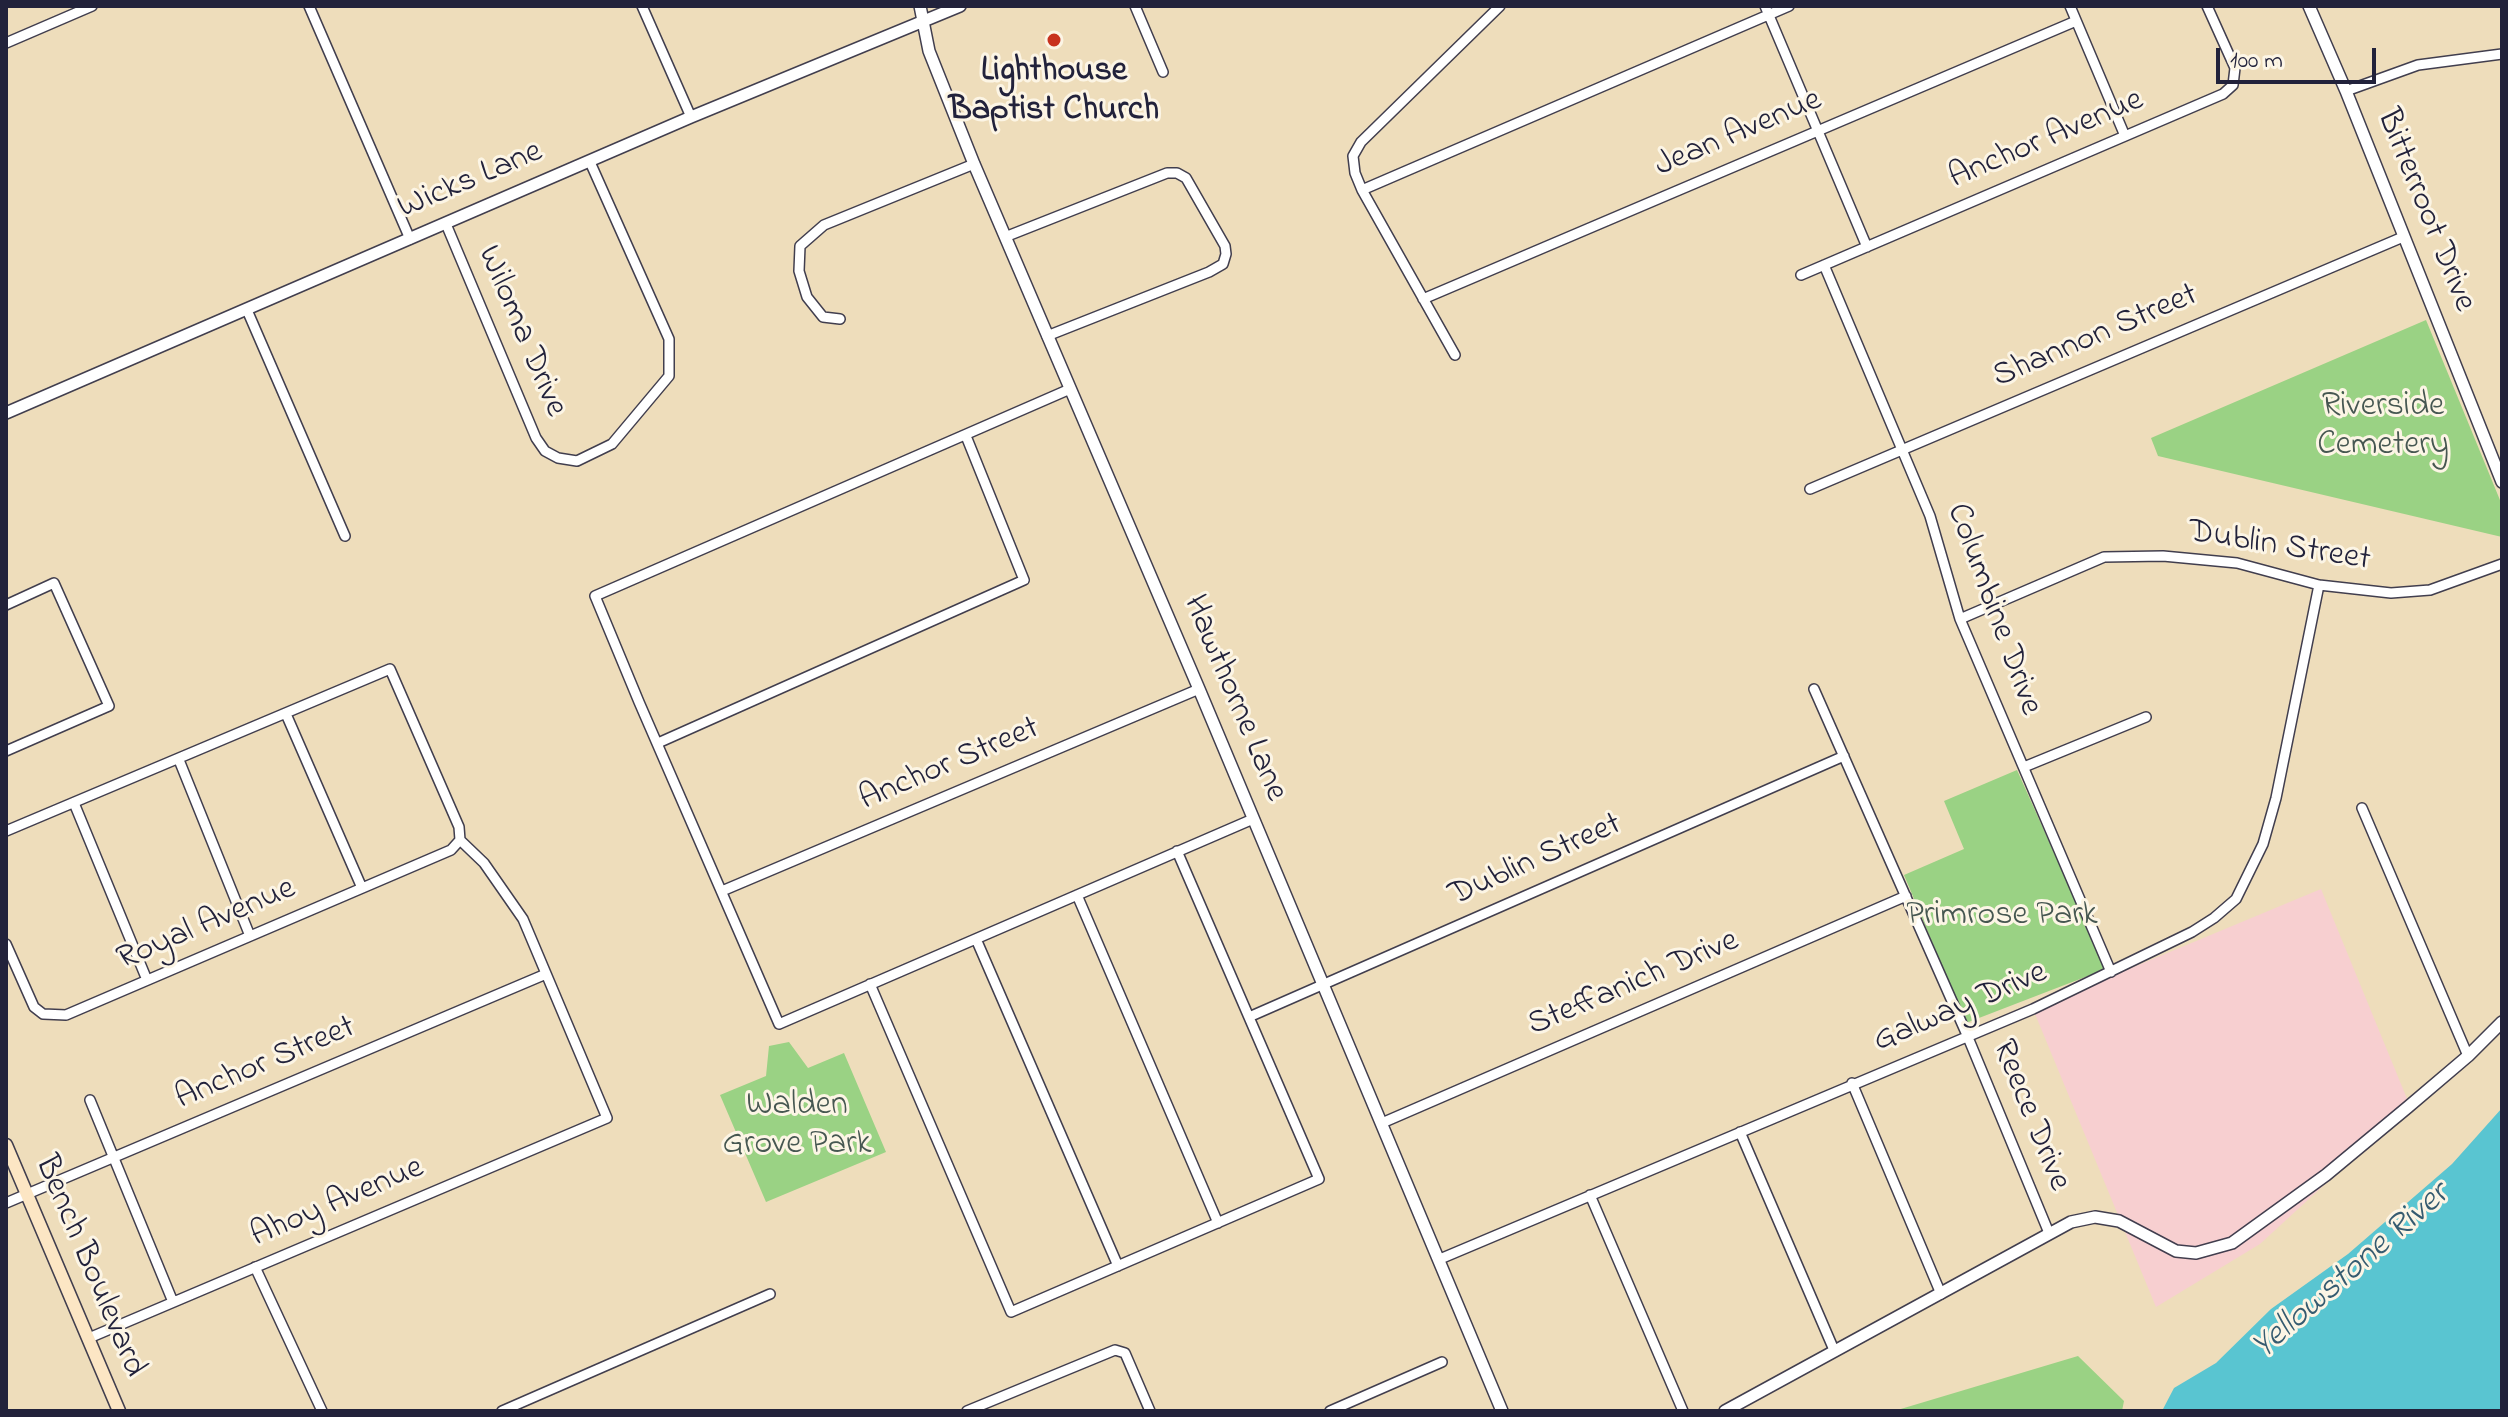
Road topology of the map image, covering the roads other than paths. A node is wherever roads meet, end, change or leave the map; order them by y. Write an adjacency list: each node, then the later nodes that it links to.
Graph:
1 (92, 6): 15 (street)
2 (309, 6): 28 (street)
3 (642, 6): 19 (street)
4 (920, 6): 14 (street, Hawthorne Lane)
5 (960, 6): 14 (street, Wicks Lane)
6 (1135, 6): 17 (street)
7 (1500, 6): 24 (street)
8 (1789, 6): 12 (street)
9 (2070, 6): 13 (street)
10 (2207, 6): 21 (street, Anchor Avenue)
11 (2309, 6): 18 (street, Bitterroot Drive)
12 (1767, 10): 20 (street); 24 (street)
13 (2076, 21): 20 (street, Jean Avenue); 21 (street)
14 (921, 22): 19 (street, Wicks Lane); 23 (street, Hawthorne Lane)
15 (6, 43)
16 (2502, 54): 18 (street)
17 (1163, 72)
18 (2346, 91): 27 (street, Bitterroot Drive)
19 (691, 117): 22 (street, Wicks Lane)
20 (1817, 129): 29 (street); 32 (street, Jean Avenue)
21 (2125, 136): 29 (street, Anchor Avenue)
22 (590, 162): 25 (street, Wicks Lane); 25 (street, Wiloma Drive)
23 (974, 164): 26 (street, Hawthorne Lane); 34 (street)
24 (1362, 190): 32 (street)
25 (446, 224): 28 (street, Wicks Lane)
26 (1005, 237): 35 (street, Hawthorne Lane); 35 (street)
27 (2403, 237): 40 (street, Shannon Street); 41 (street, Bitterroot Drive)
28 (410, 239): 33 (street, Wicks Lane)
29 (1867, 247): 30 (street, Anchor Avenue)
30 (1824, 265): 31 (street, Anchor Avenue); 40 (street, Columbine Drive)
31 (1801, 275)
32 (1423, 299): 36 (street)
33 (247, 310): 38 (street, Wicks Lane); 43 (street)
34 (840, 319)
35 (1047, 336): 37 (street, Hawthorne Lane)
36 (1455, 355)
37 (1070, 389): 39 (street); 48 (street, Hawthorne Lane)
38 (6, 413)
39 (966, 436): 52 (street); 52 (street)
40 (1903, 448): 42 (street, Shannon Street); 47 (street, Columbine Drive)
41 (2502, 482)
42 (1810, 489)
43 (345, 536)
44 (2502, 564): 45 (street, Dublin Street)
45 (2319, 585): 47 (street, Dublin Street); 70 (street, Galway Drive)
46 (6, 605): 53 (street)
47 (1960, 619): 56 (street, Columbine Drive)
48 (1199, 689): 59 (street, Hawthorne Lane); 64 (street, Anchor Street)
49 (1814, 689): 54 (street, Reece Drive)
50 (286, 714): 55 (street); 61 (street); 63 (street)
51 (2146, 717): 56 (street)
52 (658, 743): 64 (street)
53 (6, 751)
54 (1844, 756): 66 (street, Reece Drive); 74 (street, Dublin Street)
55 (179, 760): 57 (street); 67 (street)
56 (2024, 767): 70 (street, Columbine Drive)
57 (74, 803): 60 (street); 72 (street)
58 (2362, 808): 78 (street)
59 (1253, 819): 62 (street); 74 (street, Hawthorne Lane)
60 (6, 831)
61 (460, 840): 63 (street, Royal Avenue); 71 (street)
62 (1177, 851): 65 (street); 75 (street)
63 (362, 888): 67 (street, Royal Avenue)
64 (722, 891): 73 (street)
65 (1077, 895): 68 (street); 88 (street)
66 (1906, 896): 77 (street, Reece Drive); 81 (street, Steffanich Drive)
67 (250, 936): 72 (street, Royal Avenue)
68 (976, 939): 73 (street); 91 (street)
69 (6, 944): 72 (street, Royal Avenue)
70 (2111, 972): 77 (street, Galway Drive)
71 (546, 974): 84 (street, Anchor Street); 92 (street, Ahoy Avenue)
72 (147, 980)
73 (870, 984): 91 (street)
74 (1321, 984): 75 (street, Dublin Street); 81 (street, Hawthorne Lane)
75 (1249, 1017): 88 (street)
76 (2502, 1022): 78 (street)
77 (1967, 1035): 79 (street, Galway Drive); 89 (street, Reece Drive)
78 (2468, 1056): 89 (street)
79 (1852, 1083): 82 (street, Galway Drive); 94 (street)
80 (90, 1100): 84 (street)
81 (1382, 1123): 90 (street, Hawthorne Lane)
82 (1740, 1132): 86 (street, Galway Drive); 97 (street)
83 (6, 1145): 85 (main road, Bench Boulevard)
84 (114, 1157): 85 (street, Anchor Street); 95 (street)
85 (27, 1194): 87 (street, Anchor Street); 96 (main road, Bench Boulevard)
86 (1590, 1195): 90 (street, Galway Drive); 106 (street)
87 (6, 1203)
88 (1218, 1223): 91 (street)
89 (2049, 1233): 94 (street)
90 (1440, 1259): 105 (street, Hawthorne Lane)
91 (1118, 1266)
92 (255, 1267): 95 (street, Ahoy Avenue); 100 (street)
93 (770, 1294): 101 (street)
94 (1941, 1294): 97 (street)
95 (173, 1302): 96 (street, Ahoy Avenue)
96 (89, 1338): 99 (main road, Bench Boulevard)
97 (1834, 1350): 107 (street)
98 (1442, 1362): 104 (street)
99 (119, 1411)
100 (322, 1411)
101 (502, 1411)
102 (967, 1411): 103 (street)
103 (1150, 1411)
104 (1330, 1411)
105 (1502, 1411)
106 (1683, 1411)
107 (1725, 1411)

